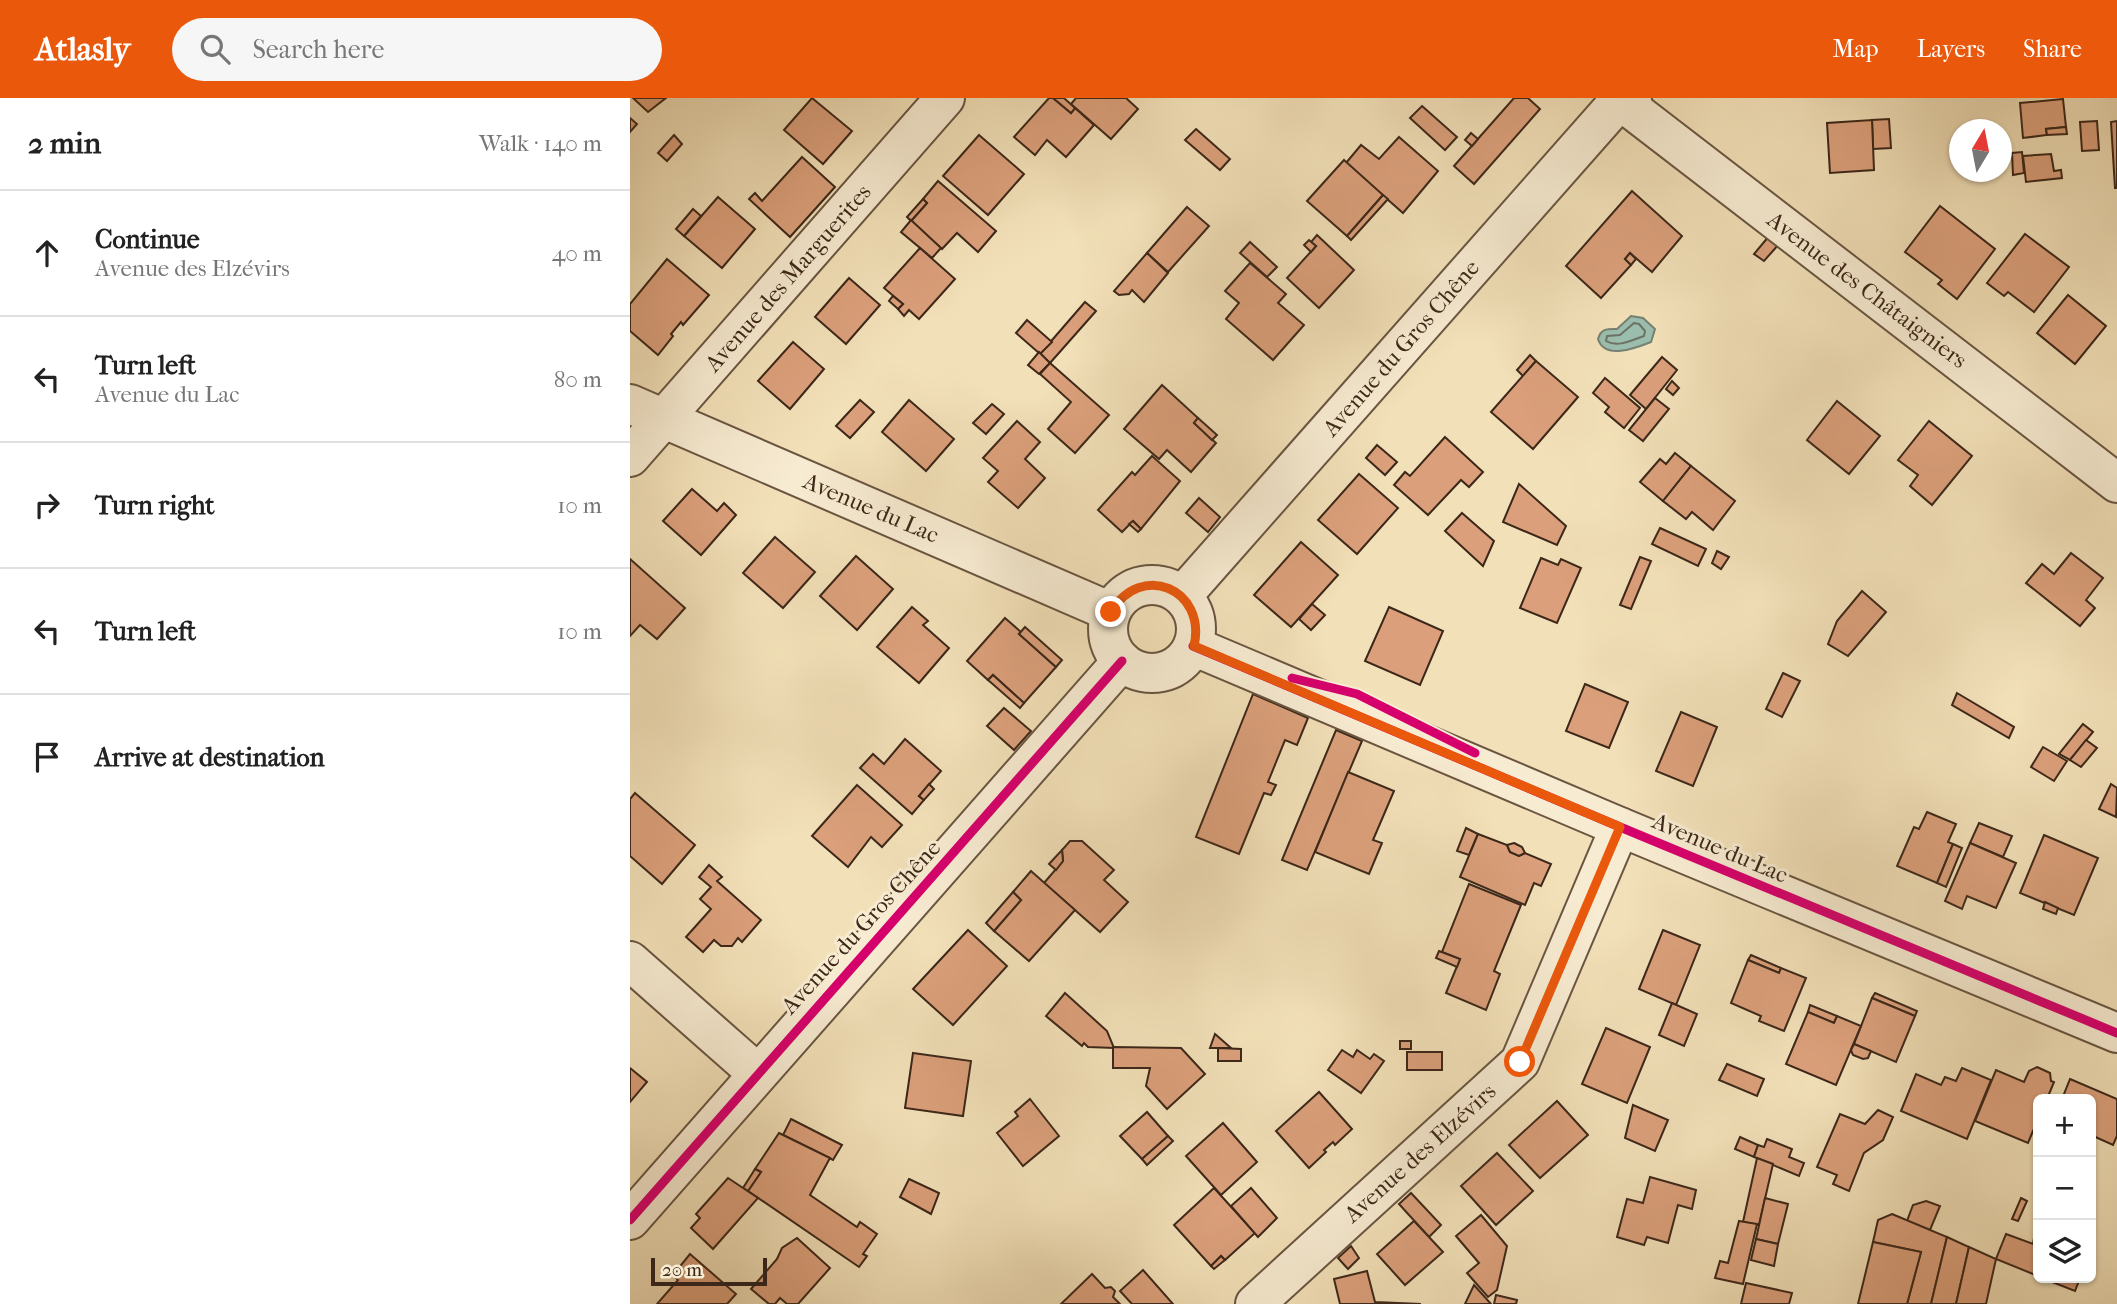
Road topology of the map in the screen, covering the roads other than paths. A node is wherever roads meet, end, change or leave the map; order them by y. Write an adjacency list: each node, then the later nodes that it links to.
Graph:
1 (945, 98): 4 (street, Avenue des Marguerites)
2 (1623, 99): 6 (street, Avenue des Châtaigniers); 7 (street, Avenue du Gros Chêne)
3 (630, 404): 4 (street, Avenue du Lac)
4 (664, 419): 5 (street, Avenue des Marguerites); 8 (street, Avenue du Lac)
5 (630, 457)
6 (2117, 483)
7 (1182, 596): 8 (street); 9 (street)
8 (1111, 612): 10 (street)
9 (1194, 646): 10 (street); 11 (street, Avenue du Lac)
10 (1122, 661): 14 (street, Avenue du Gros Chêne)
11 (1620, 827): 13 (street, Avenue du Lac); 16 (street, Avenue des Elzévirs)
12 (630, 961): 14 (street)
13 (2117, 1033)
14 (757, 1073): 15 (street, Avenue du Gros Chêne)
15 (630, 1220)
16 (1255, 1304)

